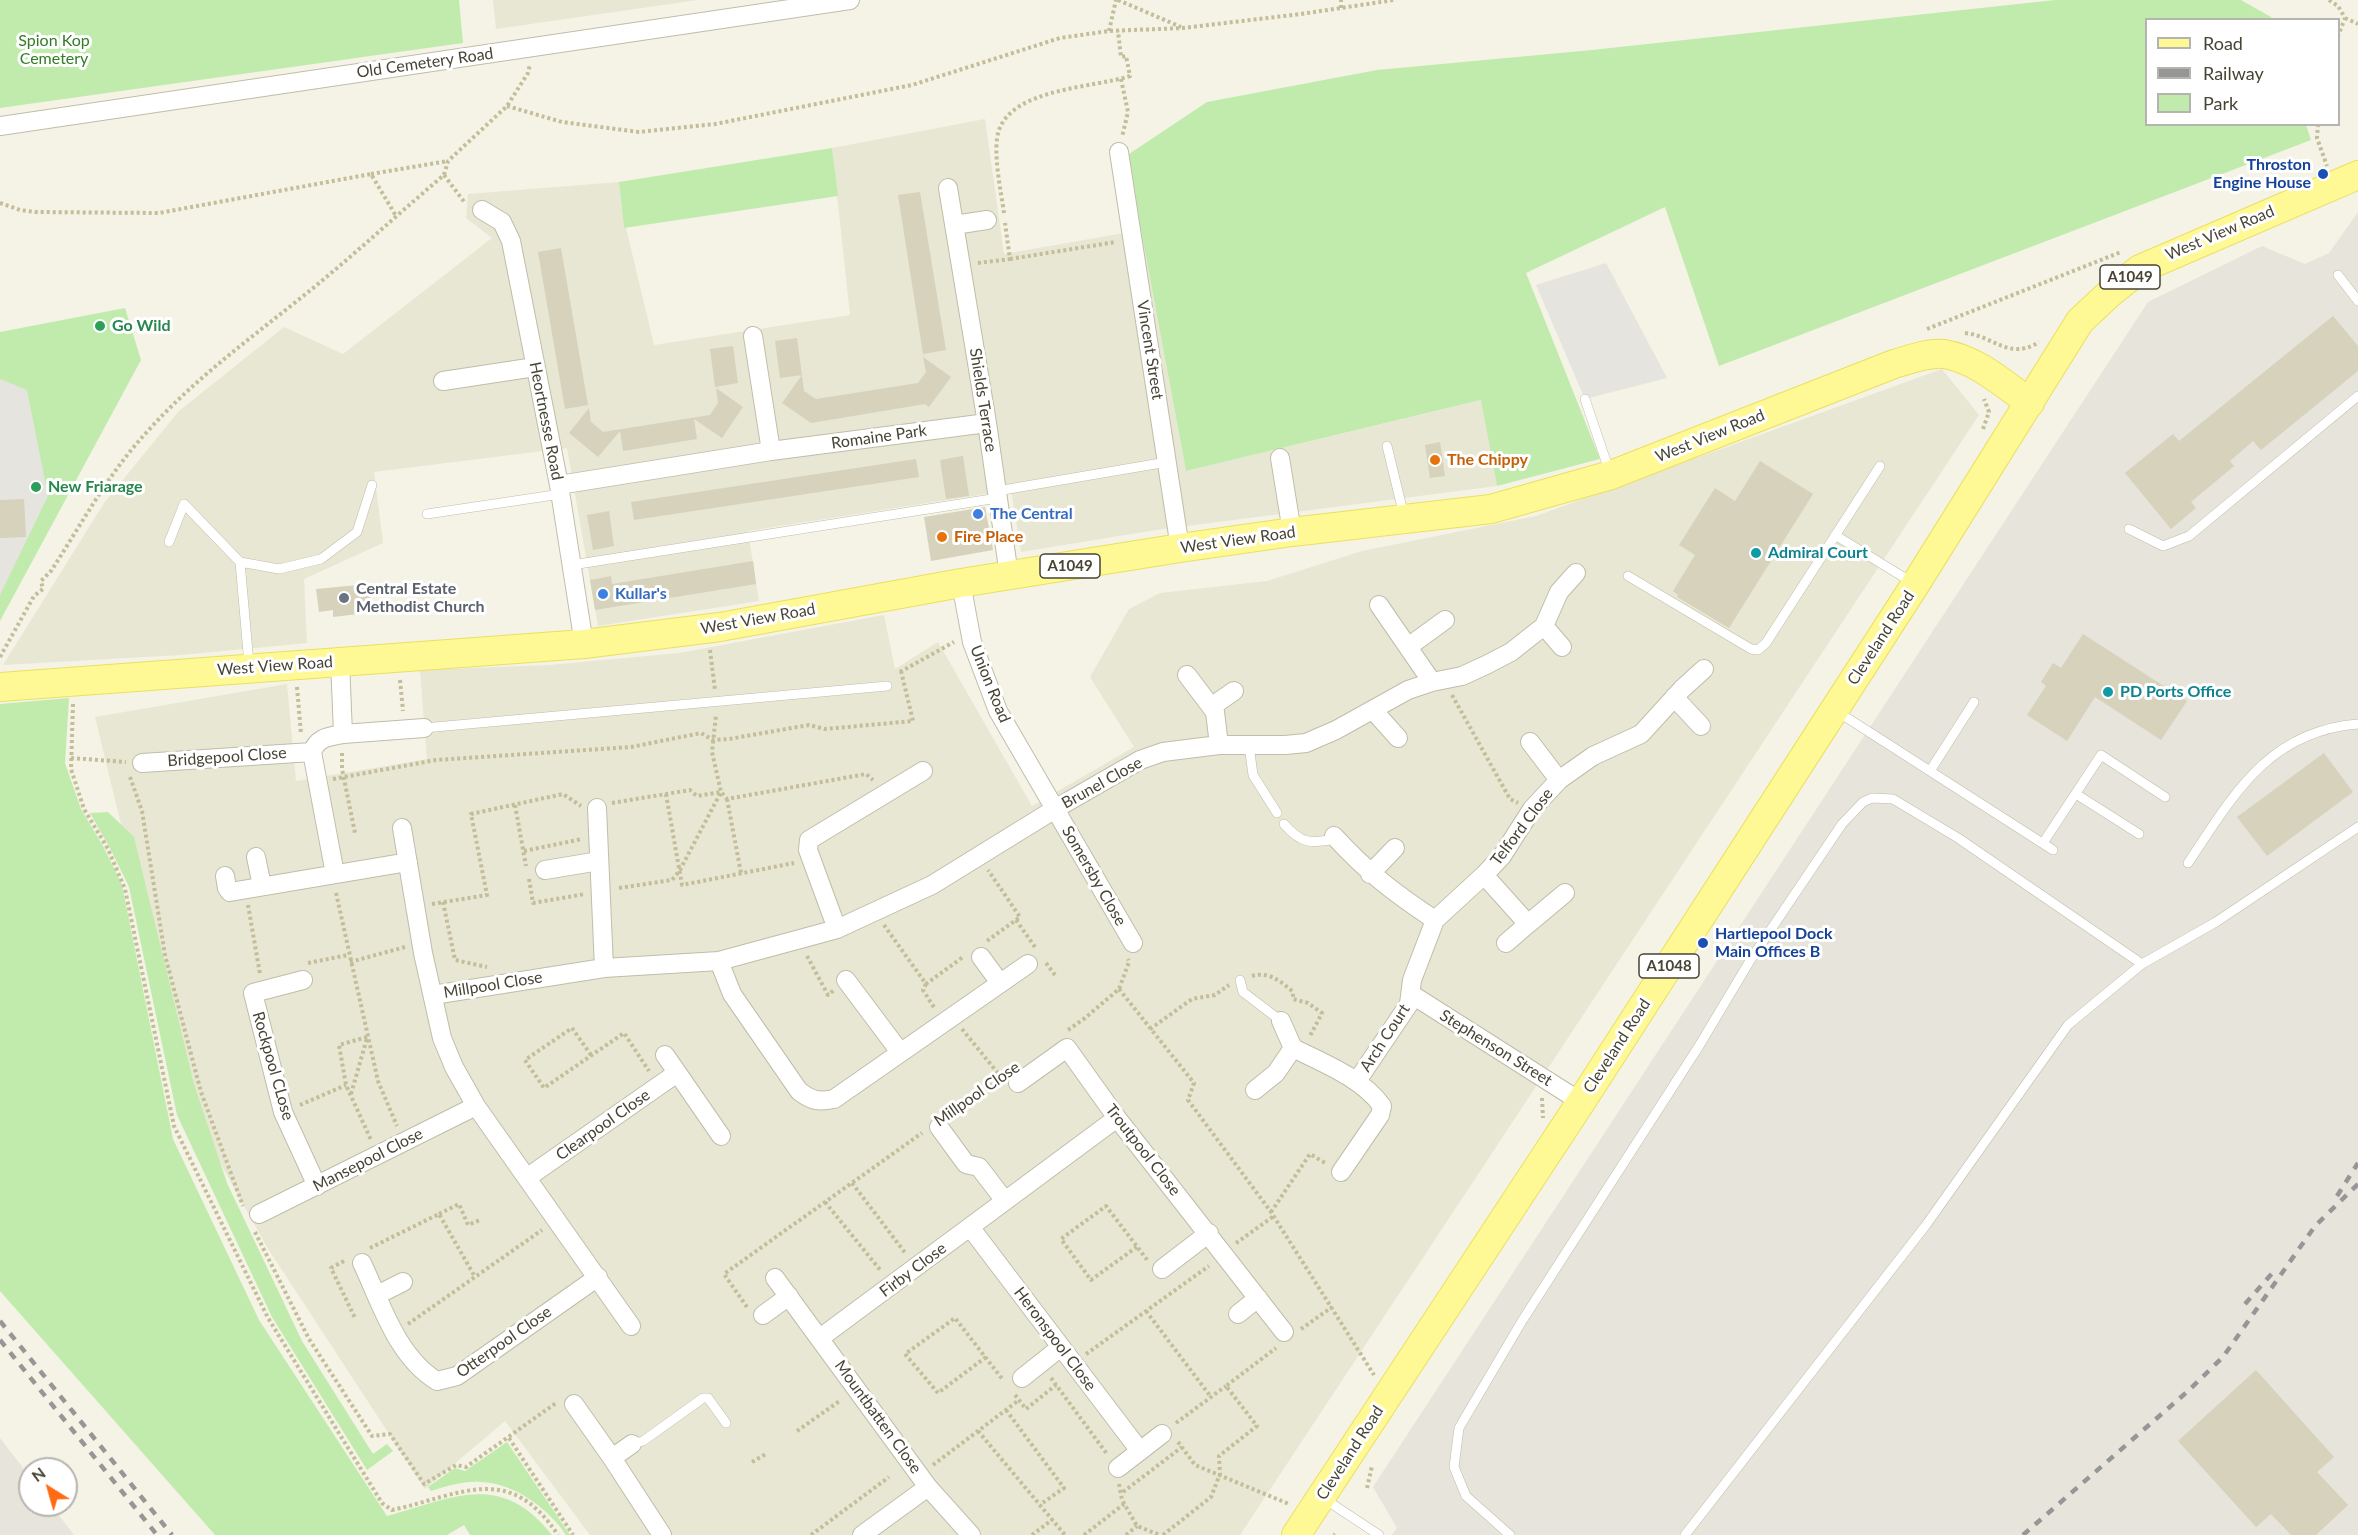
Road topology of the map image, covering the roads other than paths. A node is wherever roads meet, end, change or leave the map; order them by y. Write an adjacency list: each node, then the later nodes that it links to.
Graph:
1 (850, 0): 2 (street, Old Cemetery Road)
2 (0, 126)
3 (1119, 152): 21 (street, Vincent Street)
4 (2358, 175): 16 (main road, West View Road / A1049)
5 (948, 189): 8 (street, Shields Terrace)
6 (483, 210): 12 (street, Heortnesse Road)
7 (987, 220): 8 (street)
8 (954, 225): 17 (street, Shields Terrace)
9 (2338, 275): 10 (lane)
10 (2358, 301)
11 (753, 336): 19 (street)
12 (535, 368): 13 (street); 25 (street, Heortnesse Road)
13 (442, 381)
14 (2358, 396): 29 (lane)
15 (1585, 399): 23 (lane)
16 (2030, 403): 23 (main road, West View Road / A1049); 40 (main road, Cleveland Road / A1048)
17 (987, 423): 19 (street, Romaine Park); 26 (street, Shields Terrace)
18 (1387, 446): 28 (lane)
19 (771, 451): 25 (street, Romaine Park)
20 (1280, 458): 30 (street)
21 (1167, 462): 26 (lane); 33 (street, Vincent Street)
22 (1880, 466): 31 (lane)
23 (1611, 475): 28 (main road, West View Road / A1049)
24 (372, 485): 34 (lane)
25 (560, 490): 27 (lane); 35 (street, Heortnesse Road)
26 (998, 495): 35 (lane); 37 (street, Shields Terrace)
27 (427, 514)
28 (1405, 520): 30 (main road, West View Road / A1049)
29 (2130, 529)
30 (1292, 532): 33 (main road, West View Road / A1049)
31 (1835, 535): 38 (lane); 40 (lane)
32 (169, 542): 34 (lane)
33 (1180, 548): 37 (main road, West View Road / A1049)
34 (240, 562): 48 (lane)
35 (572, 565): 44 (street, Heortnesse Road)
36 (1576, 573): 43 (street, Brunel Close)
37 (1009, 575): 39 (main road, West View Road / A1049)
38 (1628, 576)
39 (961, 583): 44 (main road, West View Road / A1049); 76 (street, Union Road)
40 (1915, 585): 59 (main road, Cleveland Road / A1048)
41 (1379, 605): 45 (street)
42 (1445, 620): 45 (street)
43 (1544, 626): 46 (street); 51 (street, Brunel Close)
44 (584, 644): 47 (main road, West View Road / A1049)
45 (1408, 647): 51 (street)
46 (1562, 647)
47 (340, 661): 48 (main road, West View Road / A1049); 63 (street)
48 (250, 668): 53 (main road, West View Road / A1049)
49 (1704, 669): 55 (street, Telford Close)
50 (1187, 675): 57 (street)
51 (1432, 682): 58 (street, Brunel Close)
52 (887, 686): 62 (lane)
53 (0, 687)
54 (1234, 691): 57 (street)
55 (1674, 698): 61 (street); 72 (street, Telford Close)
56 (1974, 702): 71 (lane)
57 (1211, 707): 66 (street)
58 (1373, 710): 64 (street); 67 (street, Brunel Close)
59 (1834, 710): 71 (lane); 121 (main road, Cleveland Road / A1048)
60 (2358, 724): 89 (lane)
61 (1701, 726)
62 (424, 728): 63 (street)
63 (343, 734): 68 (street)
64 (1398, 738)
65 (1530, 742): 72 (street, Telford Close)
66 (1219, 745): 67 (street, Brunel Close); 76 (street, Brunel Close)
67 (1249, 745): 77 (lane)
68 (312, 752): 69 (street, Bridgepool Close); 91 (street)
69 (135, 762)
70 (923, 771): 99 (street)
71 (1930, 771): 83 (lane)
72 (1559, 780): 93 (street, Telford Close)
73 (2076, 794): 74 (lane); 81 (lane); 83 (lane)
74 (2165, 797)
75 (597, 808): 87 (street)
76 (1055, 809): 99 (street, Millpool Close); 101 (street, Somersby Close)
77 (1277, 813)
78 (1284, 824): 82 (lane)
79 (2358, 827): 105 (lane)
80 (402, 828): 88 (street)
81 (2139, 834)
82 (1335, 837): 92 (street)
83 (2043, 843): 85 (lane)
84 (1395, 848): 92 (street)
85 (2053, 850)
86 (256, 857): 95 (street)
87 (599, 861): 90 (street); 106 (street)
88 (408, 862): 91 (street); 112 (street, Millpool Close)
89 (2188, 863)
90 (545, 870)
91 (335, 874): 95 (street)
92 (1370, 874): 97 (street)
93 (1485, 875): 97 (street, Telford Close); 98 (street, Telford Close)
94 (225, 876): 95 (street)
95 (254, 888)
96 (1565, 893): 98 (street)
97 (1436, 920): 111 (street, Telford Close)
98 (1528, 924): 100 (street)
99 (837, 929): 103 (street, Millpool Close)
100 (1506, 943)
101 (1129, 949)
102 (977, 952): 110 (street)
103 (719, 961): 106 (street, Millpool Close); 115 (street)
104 (1028, 964): 110 (street)
105 (2142, 964): 162 (lane); 163 (lane)
106 (604, 968): 112 (street, Millpool Close)
107 (303, 980): 128 (street, Rockpool CLose)
108 (846, 980): 115 (street)
109 (1240, 980): 113 (lane)
110 (1000, 983): 115 (street)
111 (1411, 994): 119 (street, Arch Court); 121 (street, Stephenson Street)
112 (433, 995): 122 (street, Millpool Close)
113 (1281, 1021): 114 (street)
114 (1293, 1048): 119 (street, Arch Court); 120 (street)
115 (900, 1052)
116 (665, 1055): 117 (street)
117 (678, 1072): 125 (street); 127 (street, Clearpool Close)
118 (1010, 1077): 123 (street, Troutpool Close)
119 (1357, 1081): 126 (street, Arch Court)
120 (1255, 1090)
121 (1581, 1102): 156 (main road, Cleveland Road / A1048)
122 (476, 1106): 127 (street, Millpool Close); 128 (street, Mansepool Close)
123 (1117, 1118): 129 (street, Firby Close); 132 (street, Troutpool Close)
124 (937, 1124): 129 (street)
125 (721, 1136)
126 (1341, 1172)
127 (528, 1177): 135 (street, Millpool Close)
128 (317, 1186): 130 (street, Mansepool Close)
129 (1005, 1201): 131 (street, Firby Close)
130 (253, 1219)
131 (970, 1227): 145 (street, Firby Close); 146 (street, Heronspool Close)
132 (1209, 1233): 134 (street); 140 (street, Troutpool Close)
133 (359, 1257): 138 (street, Otterpool Close)
134 (1159, 1272)
135 (598, 1277): 138 (street, Otterpool Close); 143 (street, Millpool Close)
136 (775, 1278): 139 (street, Mountbatten Close)
137 (403, 1282): 138 (street)
138 (377, 1295)
139 (789, 1296): 142 (street); 145 (street, Mountbatten Close)
140 (1258, 1298): 141 (street); 144 (street, Troutpool Close)
141 (1238, 1314)
142 (763, 1316)
143 (631, 1326)
144 (1287, 1336)
145 (820, 1338): 155 (street, Mountbatten Close)
146 (1061, 1347): 147 (street); 152 (street, Heronspool Close)
147 (1013, 1384)
148 (574, 1404): 153 (street)
149 (726, 1423): 151 (lane)
150 (1165, 1432): 152 (street)
151 (632, 1444): 153 (street)
152 (1140, 1451): 154 (street)
153 (612, 1458): 157 (street)
154 (1113, 1471)
155 (928, 1487): 158 (street); 159 (street, Mountbatten Close)
156 (1321, 1497): 160 (main road, Cleveland Road / A1048); 161 (lane)
157 (662, 1535)
158 (862, 1535)
159 (971, 1535)
160 (1296, 1535)
161 (1379, 1535)
162 (1510, 1535)
163 (1685, 1535)

